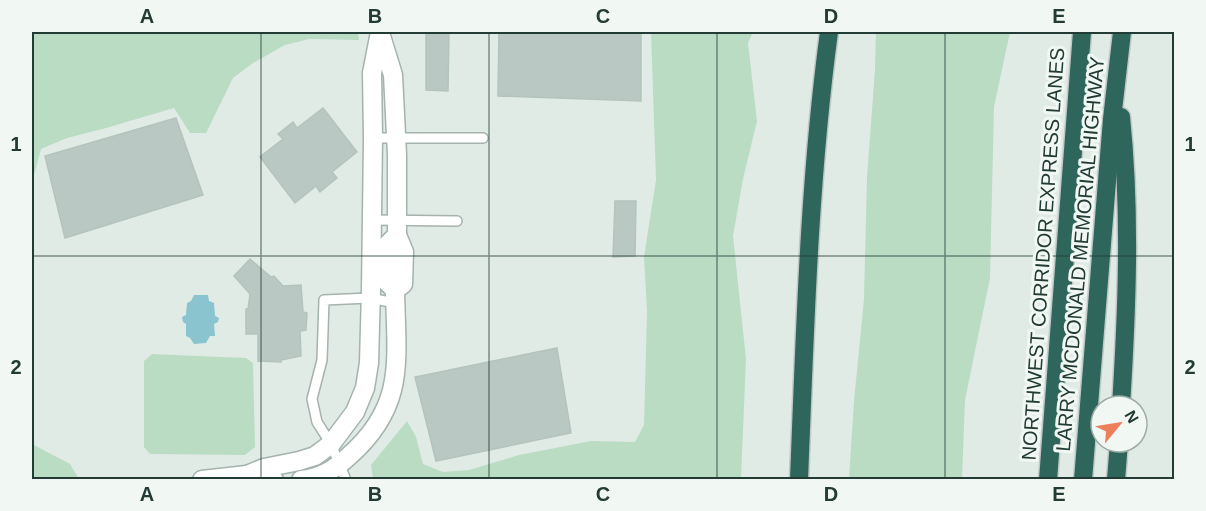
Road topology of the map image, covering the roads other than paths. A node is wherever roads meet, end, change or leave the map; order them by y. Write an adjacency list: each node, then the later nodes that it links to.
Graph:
1 (828, 32): 22 (highway)
2 (1082, 32): 23 (highway, NORTHWEST CORRIDOR EXPRESS LANES)
3 (1122, 32): 5 (highway, LARRY MCDONALD MEMORIAL HIGHWAY)
4 (380, 33): 6 (street); 7 (street)
5 (1117, 79): 14 (highway); 24 (highway, LARRY MCDONALD MEMORIAL HIGHWAY)
6 (396, 137): 7 (lane); 8 (lane); 11 (street)
7 (373, 138): 9 (street)
8 (483, 138)
9 (372, 220): 11 (lane); 13 (street)
10 (457, 222): 11 (lane)
11 (397, 228): 12 (street)
12 (395, 296): 13 (lane); 17 (street)
13 (370, 298): 15 (street); 15 (lane)
14 (1122, 394)
15 (331, 444): 17 (lane); 18 (street)
16 (1118, 454): 25 (highway)
17 (343, 472): 21 (street)
18 (247, 475): 19 (street); 20 (street)
19 (202, 480)
20 (274, 480)
21 (301, 480)
22 (799, 480)
23 (1048, 480)
24 (1083, 480)
25 (1116, 480)

